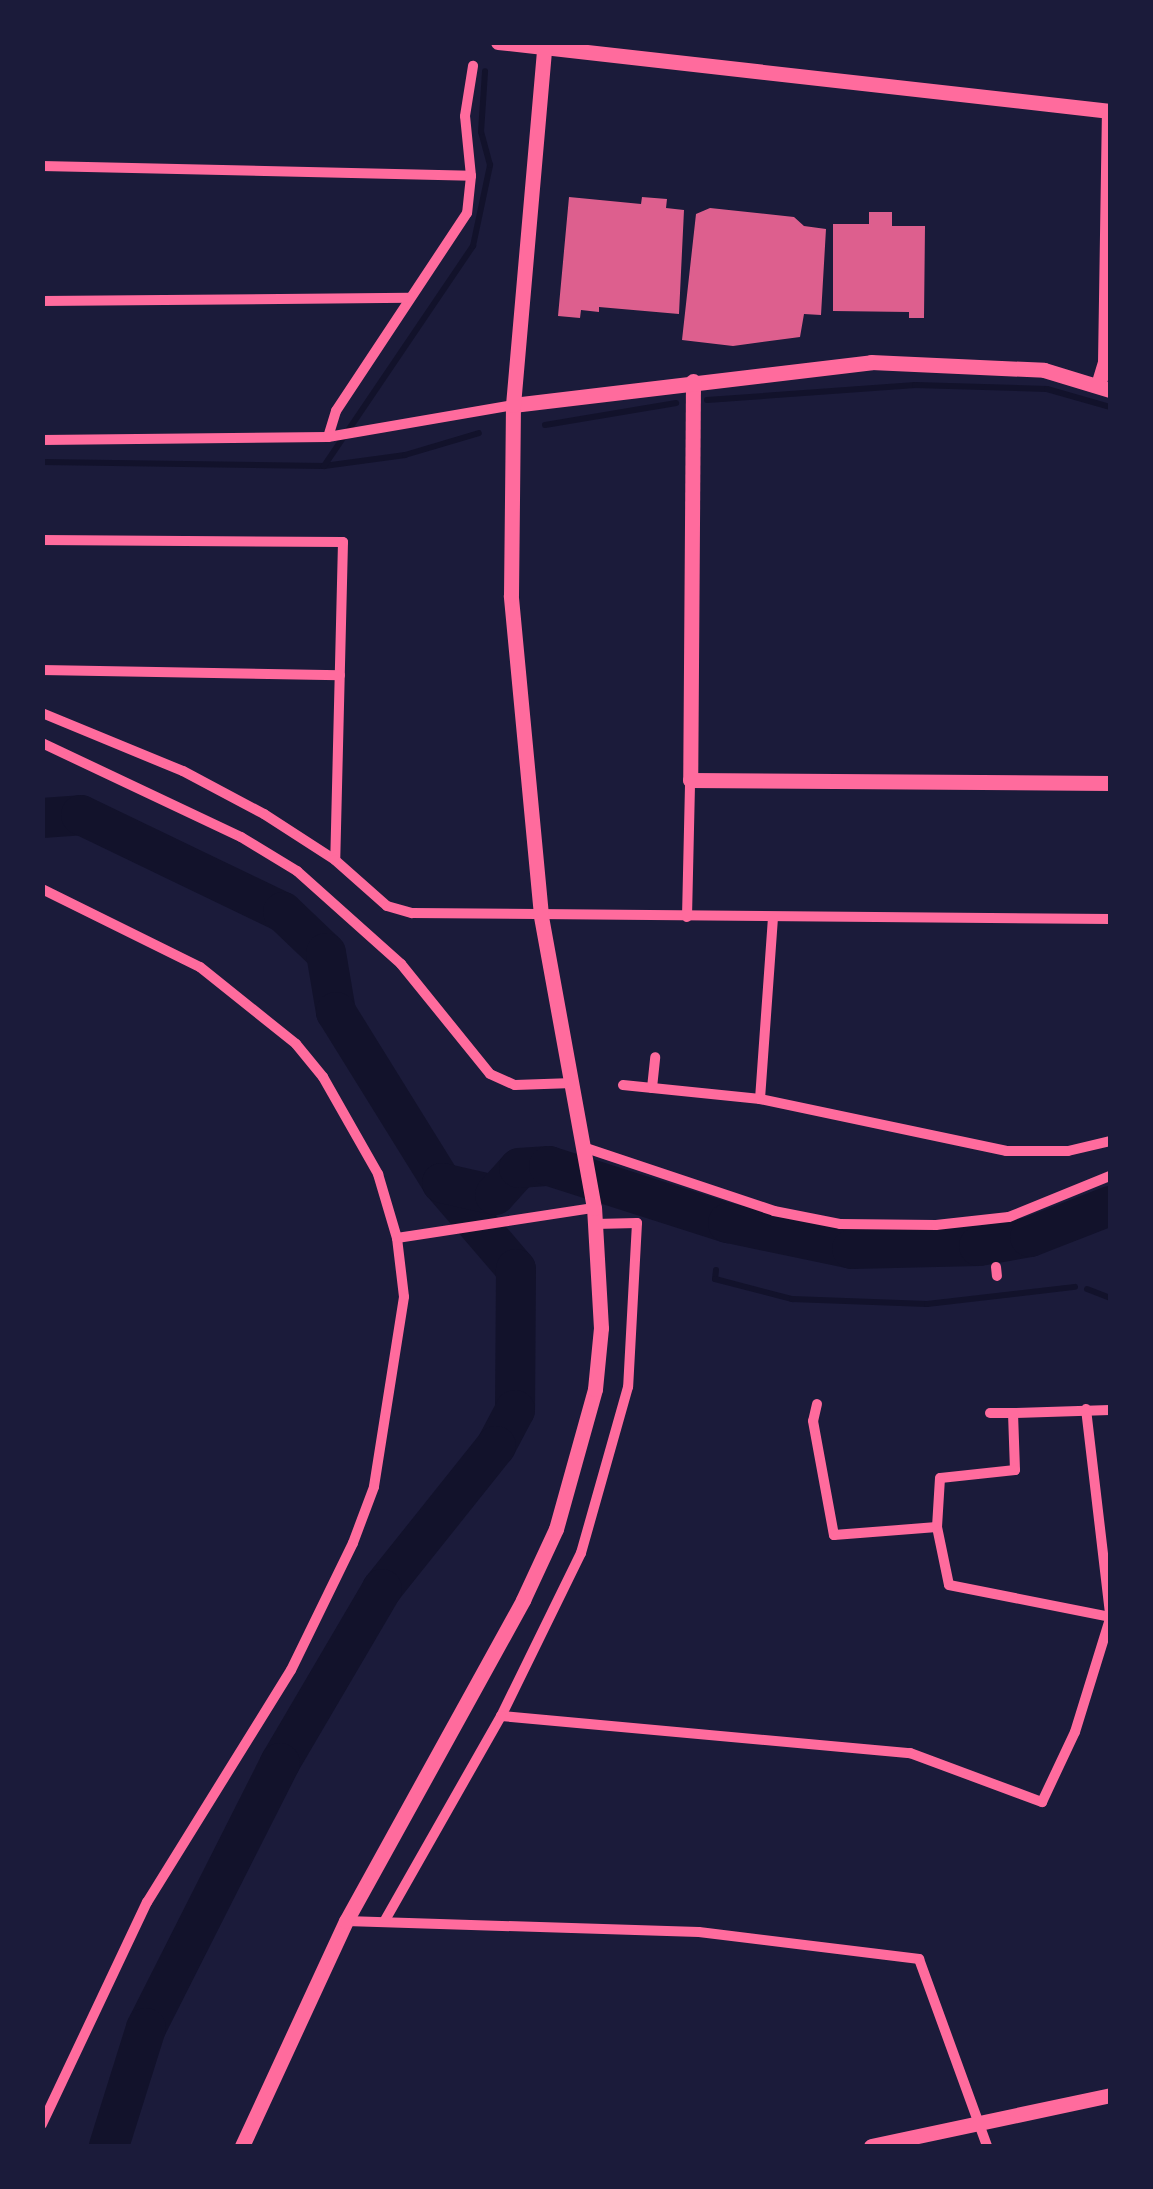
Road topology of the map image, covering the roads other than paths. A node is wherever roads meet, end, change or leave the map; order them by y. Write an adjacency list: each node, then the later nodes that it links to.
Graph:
1 (498, 42): 2 (street)
2 (545, 45): 4 (street); 11 (street)
3 (473, 66): 6 (street)
4 (1110, 111): 10 (street)
5 (42, 166): 6 (street)
6 (471, 176): 7 (street)
7 (410, 298): 8 (street); 12 (street)
8 (42, 301)
9 (693, 381): 10 (street); 11 (street); 19 (street)
10 (1104, 387)
11 (513, 405): 12 (street); 23 (street)
12 (333, 436): 13 (street)
13 (42, 440)
14 (42, 540): 16 (street)
15 (42, 670): 16 (street)
16 (340, 675): 21 (street)
17 (42, 713): 21 (street)
18 (42, 744): 28 (street)
19 (690, 780): 20 (street); 24 (street)
20 (1110, 783)
21 (335, 860): 23 (street)
22 (42, 889): 36 (street)
23 (541, 915): 24 (street); 28 (street)
24 (687, 917): 25 (street)
25 (773, 919): 26 (street); 31 (street)
26 (1110, 919)
27 (655, 1057): 30 (street)
28 (573, 1083): 33 (street)
29 (622, 1085): 30 (street)
30 (652, 1088): 31 (street)
31 (760, 1099): 32 (street)
32 (1110, 1141)
33 (586, 1153): 34 (street); 35 (street)
34 (1110, 1176)
35 (593, 1208): 36 (street); 44 (street); 45 (street)
36 (401, 1238): 49 (street)
37 (817, 1404): 42 (street)
38 (1086, 1409): 39 (street); 41 (street); 43 (street)
39 (1110, 1410)
40 (990, 1413): 41 (street)
41 (1013, 1413): 42 (street)
42 (937, 1526): 43 (street)
43 (1110, 1616): 44 (street)
44 (500, 1716): 46 (street)
45 (346, 1921): 46 (street); 50 (street)
46 (384, 1922): 48 (street)
47 (1110, 2095): 48 (street)
48 (980, 2120): 51 (street); 52 (street)
49 (42, 2124)
50 (242, 2146)
51 (871, 2146)
52 (987, 2146)

